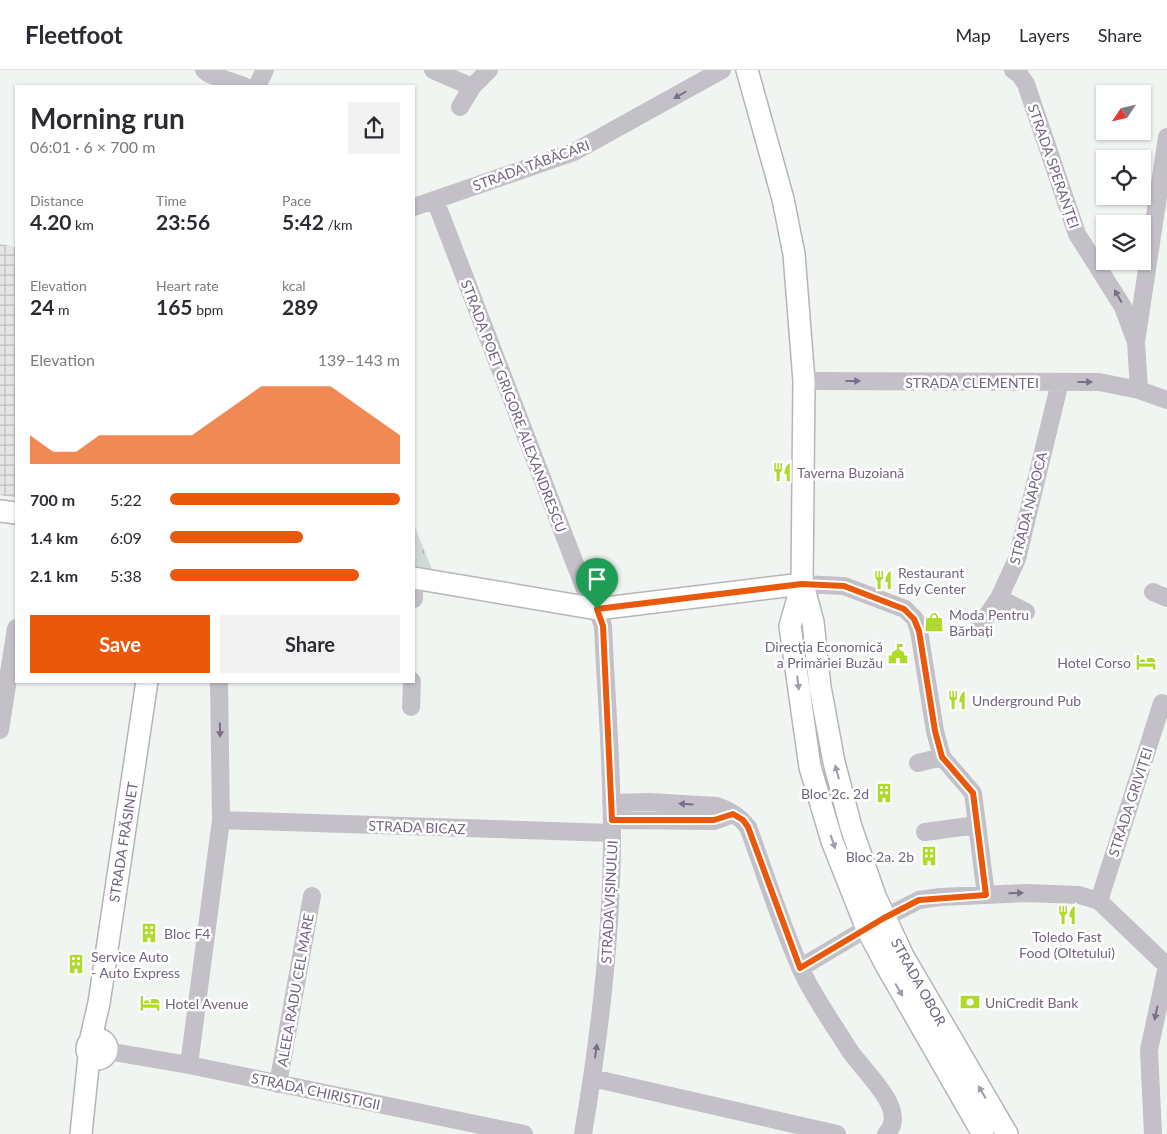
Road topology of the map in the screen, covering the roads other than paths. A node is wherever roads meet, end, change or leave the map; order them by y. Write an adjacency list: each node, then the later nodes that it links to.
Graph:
1 (204, 70): 9 (street)
2 (265, 70): 10 (street)
3 (433, 70): 11 (street)
4 (489, 70): 11 (street)
5 (722, 70): 14 (street, STRADA TĂBĂCARI, one-way to 14)
6 (747, 70): 17 (main road, STRADA OBOR)
7 (1014, 70): 8 (street, STRADA SPERANȚEI)
8 (1031, 77): 16 (street, STRADA SPERANȚEI, one-way to 8)
9 (241, 85)
10 (258, 85)
11 (472, 87): 12 (street)
12 (460, 107)
13 (1167, 137): 16 (street)
14 (435, 200): 15 (street, STRADA TĂBĂCARI); 26 (street, STRADA POET GRIGORE ALEXANDRESCU)
15 (415, 207)
16 (1136, 342): 19 (street)
17 (804, 381): 18 (street, STRADA CLEMENȚEI, one-way to 18); 24 (main road, STRADA OBOR)
18 (1060, 382): 19 (street, STRADA CLEMENȚEI, one-way to 19); 25 (street, STRADA NAPOCA)
19 (1139, 390): 20 (street, STRADA CLEMENȚEI)
20 (1167, 400)
21 (0, 511): 22 (main road)
22 (15, 513)
23 (415, 578): 26 (main road)
24 (802, 584): 26 (main road); 36 (street); 45 (main road, STRADA OBOR)
25 (999, 598): 27 (street); 28 (street, STRADA NAPOCA)
26 (597, 609): 38 (street, STRADA VIȘINULUI)
27 (1026, 612)
28 (979, 627)
29 (15, 634): 35 (street)
30 (147, 683): 48 (main road, STRADA FRĂSINET)
31 (219, 683): 39 (street, one-way to 39)
32 (412, 683): 34 (street)
33 (1162, 703): 44 (street, STRADA GRIVIȚEI)
34 (411, 707)
35 (0, 730)
36 (942, 757): 37 (street); 40 (street)
37 (918, 763)
38 (612, 818): 39 (street, STRADA BICAZ); 47 (street); 50 (street, STRADA VIȘINULUI, one-way to 38)
39 (221, 820): 49 (street)
40 (977, 825): 41 (street); 42 (street)
41 (925, 832)
42 (986, 895): 44 (street, one-way to 44); 45 (street)
43 (312, 896): 51 (street, ALEEA RADU CEL MARE)
44 (1099, 902): 46 (street)
45 (876, 923): 47 (street); 59 (main road, STRADA OBOR, one-way to 59); 60 (main road, STRADA OBOR, one-way to 45)
46 (1167, 966): 61 (street, one-way to 61)
47 (800, 968): 58 (street)
48 (99, 1050): 49 (street, STRADA CHIRISTIGII); 54 (main road)
49 (189, 1065): 51 (street, STRADA CHIRISTIGII)
50 (592, 1078): 56 (street, STRADA VIȘINULUI); 57 (street)
51 (278, 1084): 53 (street, STRADA CHIRISTIGII)
52 (1167, 1125): 62 (street)
53 (487, 1130): 55 (street, STRADA CHIRISTIGII)
54 (81, 1134)
55 (524, 1134)
56 (583, 1134)
57 (838, 1134)
58 (886, 1134)
59 (983, 1134)
60 (1007, 1134)
61 (1153, 1134)
62 (1159, 1134)

